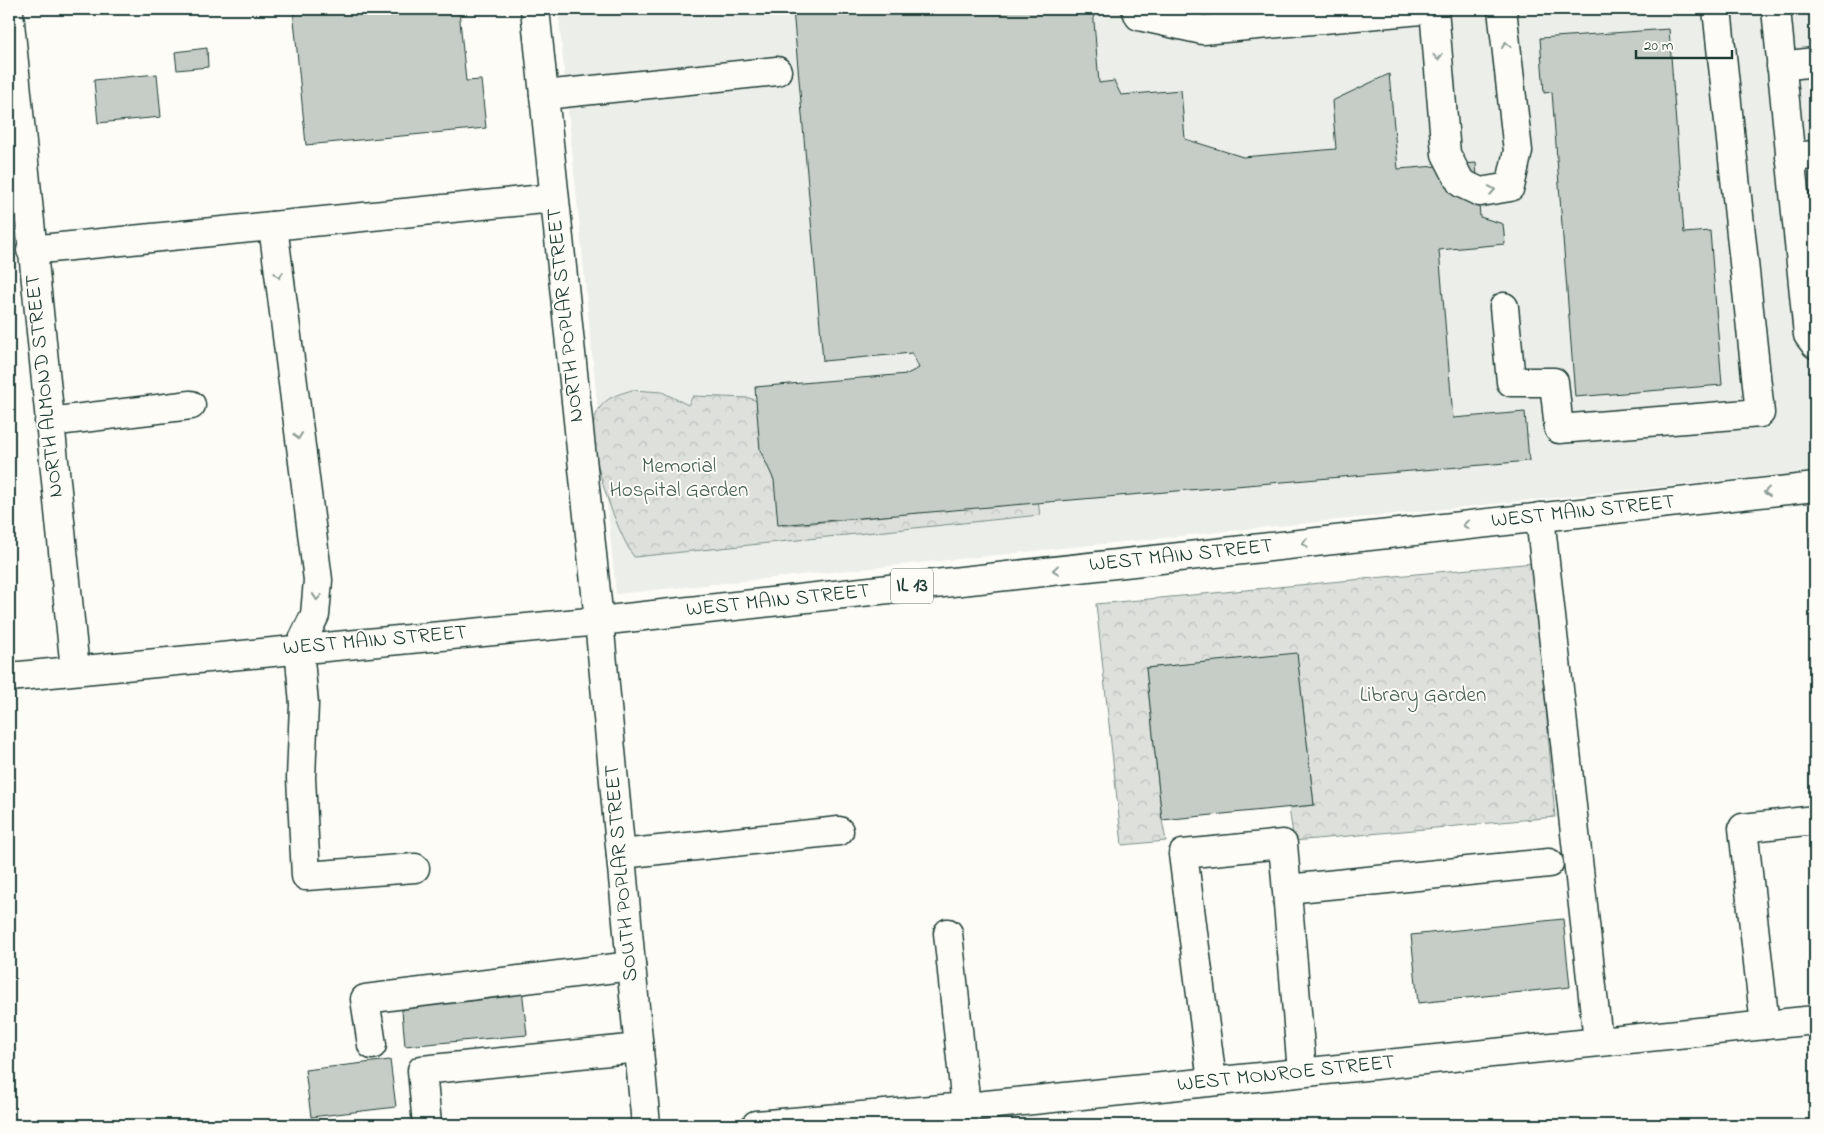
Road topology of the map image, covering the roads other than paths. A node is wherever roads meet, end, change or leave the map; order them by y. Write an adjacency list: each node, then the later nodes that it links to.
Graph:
1 (535, 9): 11 (main road, NORTH POPLAR STREET)
2 (1136, 9): 3 (main road)
3 (1433, 9): 4 (main road, one-way to 4)
4 (1502, 9)
5 (1716, 9): 17 (main road)
6 (1776, 9): 9 (main road)
7 (9, 13): 15 (main road, NORTH ALMOND STREET)
8 (1815, 62): 9 (main road)
9 (1782, 66): 12 (main road)
10 (776, 71): 11 (main road)
11 (544, 95): 13 (main road, NORTH POPLAR STREET)
12 (1803, 156): 16 (main road)
13 (554, 198): 14 (main road); 23 (main road, NORTH POPLAR STREET)
14 (273, 226): 15 (main road); 24 (main road, one-way to 24)
15 (31, 250): 20 (main road, NORTH ALMOND STREET)
16 (1807, 253): 18 (main road)
17 (1504, 307)
18 (1815, 344)
19 (191, 405): 20 (main road)
20 (49, 422): 25 (main road, NORTH ALMOND STREET)
21 (1815, 487): 22 (main road, WEST MAIN STREET / IL 13, one-way to 22)
22 (1540, 517): 23 (main road, WEST MAIN STREET / IL 13, one-way to 23); 37 (main road)
23 (598, 621): 24 (main road, WEST MAIN STREET / IL 13); 29 (main road, SOUTH POPLAR STREET)
24 (299, 648): 25 (main road, WEST MAIN STREET / IL 13); 31 (main road)
25 (75, 670): 26 (main road, WEST MAIN STREET / IL 13)
26 (9, 677)
27 (1815, 820): 36 (main road)
28 (839, 831): 29 (main road)
29 (620, 854): 34 (main road, SOUTH POPLAR STREET)
30 (1549, 863): 32 (main road)
31 (416, 868)
32 (1287, 890): 40 (main road); 41 (main road)
33 (948, 933): 42 (main road)
34 (631, 966): 38 (main road); 39 (main road, SOUTH POPLAR STREET)
35 (1815, 1020): 36 (main road, WEST MONROE STREET)
36 (1764, 1025): 37 (main road, WEST MONROE STREET)
37 (1598, 1041): 40 (main road, WEST MONROE STREET)
38 (372, 1045)
39 (639, 1048): 43 (main road); 44 (main road, SOUTH POPLAR STREET)
40 (1302, 1072): 41 (main road, WEST MONROE STREET)
41 (1212, 1081): 42 (main road, WEST MONROE STREET)
42 (966, 1107): 45 (main road, WEST MONROE STREET)
43 (427, 1125)
44 (646, 1125)
45 (756, 1125)

